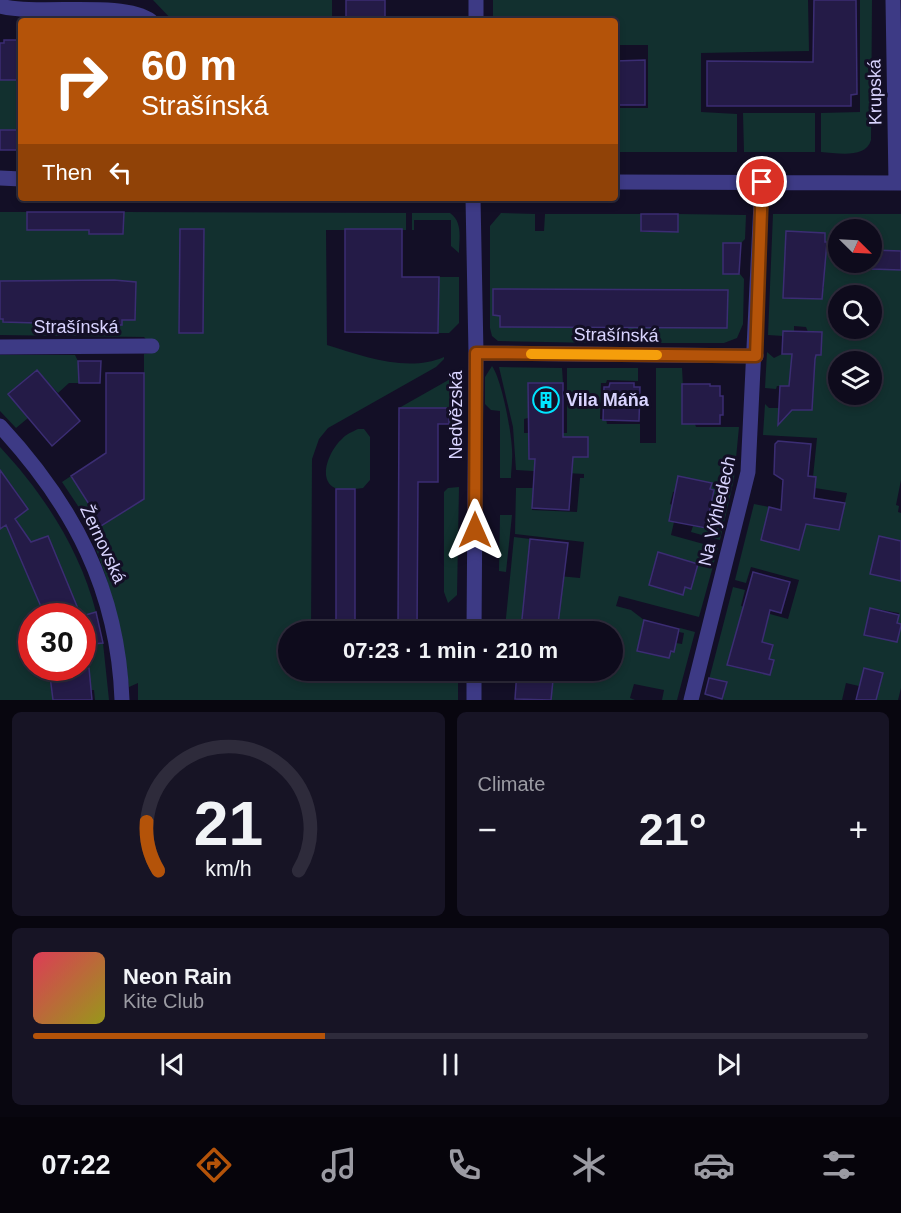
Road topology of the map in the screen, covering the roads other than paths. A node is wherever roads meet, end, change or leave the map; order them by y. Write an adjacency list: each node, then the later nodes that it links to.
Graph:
1 (476, 0): 5 (street)
2 (893, 0): 10 (street, Krupská)
3 (0, 6): 4 (street)
4 (148, 18)
5 (476, 18)
6 (0, 178): 7 (street)
7 (18, 179)
8 (618, 182): 9 (street)
9 (762, 182): 10 (street); 15 (street, Na Výhledech)
10 (899, 183)
11 (473, 201): 14 (street, Nedvězská)
12 (152, 346): 13 (street, Strašínská)
13 (0, 347)
14 (476, 353): 15 (street, Strašínská); 17 (street, Nedvězská)
15 (756, 356): 21 (street, Na Výhledech)
16 (0, 426): 19 (street, Žernovská)
17 (474, 621)
18 (474, 681): 20 (street)
19 (122, 700)
20 (474, 700)
21 (691, 700)

